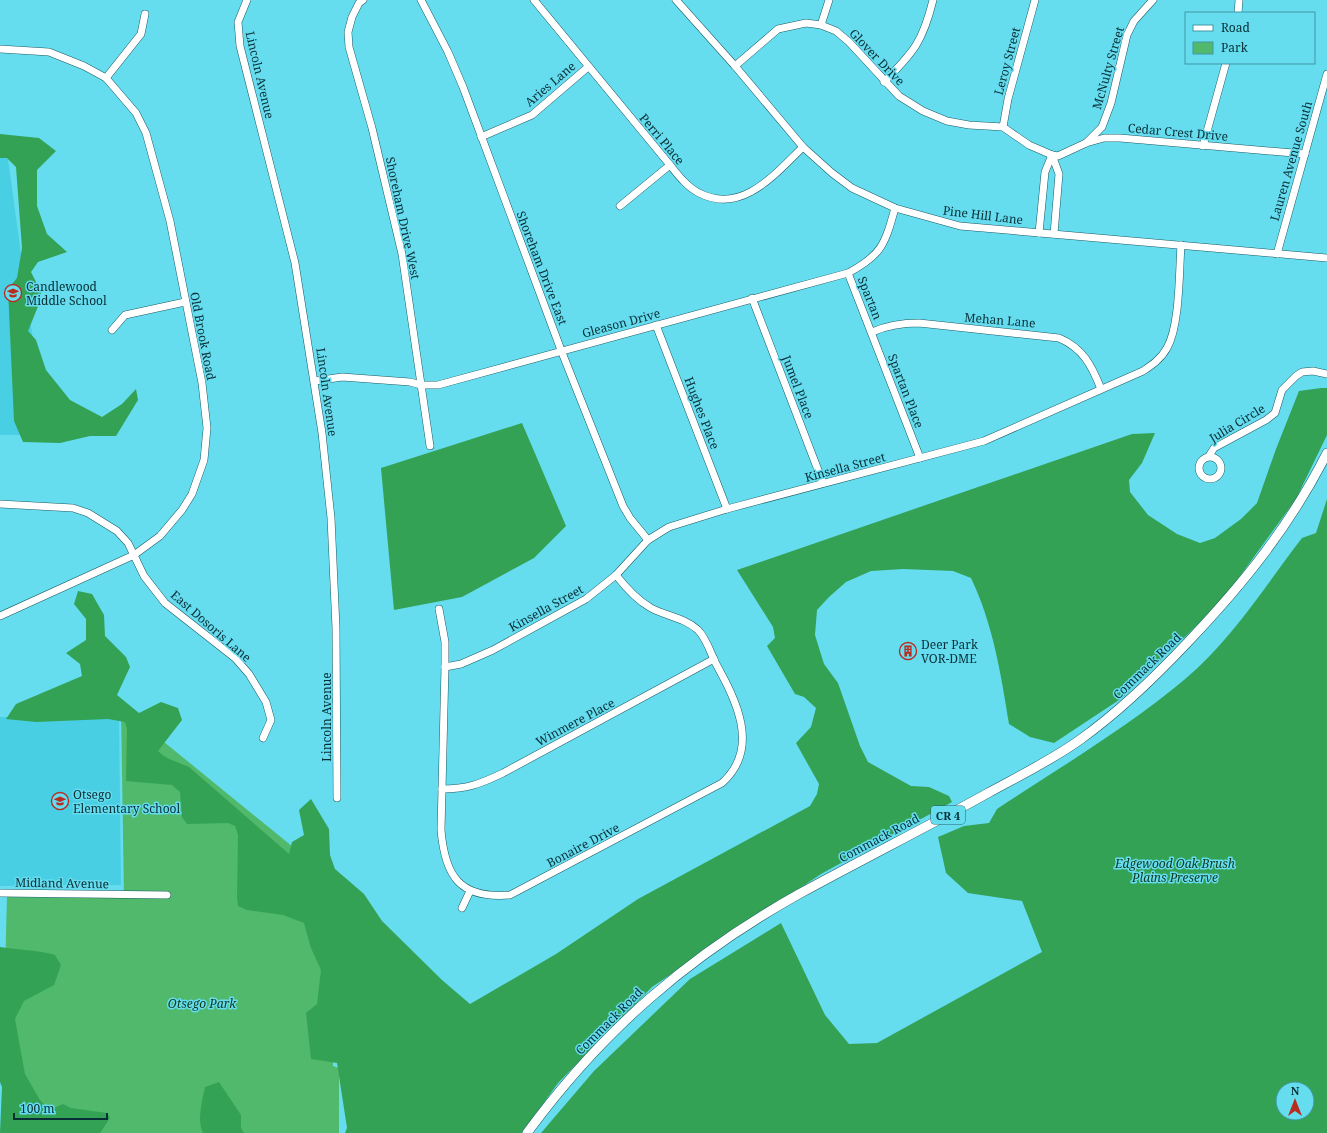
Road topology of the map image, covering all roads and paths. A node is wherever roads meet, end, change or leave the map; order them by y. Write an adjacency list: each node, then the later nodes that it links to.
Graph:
1 (247, 0): 44 (street, Lincoln Avenue)
2 (363, 0): 45 (street, Shoreham Drive West)
3 (421, 0): 22 (street, Shoreham Drive East)
4 (534, 0): 16 (street, Perri Place)
5 (676, 0): 17 (street, Pine Hill Lane)
6 (829, 0): 13 (street)
7 (933, 0): 20 (street)
8 (1035, 0): 21 (street, Leroy Street)
9 (1153, 0): 23 (street, McNulty Street)
10 (1239, 0): 11 (street)
11 (1238, 12)
12 (145, 14): 19 (street)
13 (821, 25): 17 (street, Glover Drive); 20 (street, Glover Drive)
14 (0, 49): 19 (street, Old Brook Road)
15 (1226, 64): 24 (street)
16 (588, 66): 22 (street, Aries Lane); 28 (street, Perri Place)
17 (735, 66): 25 (street, Pine Hill Lane)
18 (1327, 74): 26 (street, Lauren Avenue South)
19 (106, 78): 38 (street, Old Brook Road)
20 (884, 82): 21 (street, Glover Drive)
21 (1003, 127): 27 (street)
22 (481, 137): 42 (street, Shoreham Drive East)
23 (1086, 143): 24 (street, Cedar Crest Drive); 27 (street, Cedar Crest Drive)
24 (1203, 146): 26 (street, Cedar Crest Drive)
25 (803, 147): 28 (street, Perri Place); 30 (street, Pine Hill Lane)
26 (1305, 154): 34 (street, Lauren Avenue South)
27 (1052, 155): 31 (street); 32 (street)
28 (670, 165): 29 (street)
29 (620, 206)
30 (895, 208): 31 (street, Pine Hill Lane); 36 (street, Gleason Drive)
31 (1040, 233): 32 (street, Pine Hill Lane)
32 (1054, 234): 33 (street, Pine Hill Lane)
33 (1182, 245): 34 (street, Pine Hill Lane); 46 (street, Kinsella Street)
34 (1277, 254): 35 (street, Pine Hill Lane)
35 (1327, 258)
36 (848, 273): 37 (street, Gleason Drive); 41 (street, Spartan)
37 (752, 298): 39 (street, Gleason Drive); 51 (street, Jumel Place)
38 (185, 302): 40 (street); 55 (street, Old Brook Road)
39 (656, 325): 42 (street, Gleason Drive); 53 (street, Hughes Place)
40 (112, 330)
41 (872, 332): 46 (street, Mehan Lane); 50 (street, Spartan Place)
42 (561, 350): 45 (street, Gleason Drive); 54 (street, Shoreham Drive East)
43 (1327, 374): 49 (street, Julia Circle)
44 (314, 381): 45 (street, Gleason Drive); 63 (street, Lincoln Avenue)
45 (421, 385): 47 (street, Shoreham Drive West)
46 (1101, 389): 50 (street, Kinsella Street)
47 (430, 446)
48 (1327, 453): 68 (main road, Commack Road / CR 4)
49 (1209, 456)
50 (920, 458): 51 (street, Kinsella Street)
51 (823, 483): 53 (street, Kinsella Street)
52 (0, 504): 55 (street, East Dosoris Lane)
53 (727, 508): 54 (street, Kinsella Street)
54 (648, 540): 56 (street, Kinsella Street)
55 (134, 555): 58 (street, Old Brook Road); 61 (street, East Dosoris Lane)
56 (616, 575): 59 (street, Bonaire Drive); 60 (street, Kinsella Street)
57 (439, 609): 60 (street)
58 (0, 616)
59 (714, 659): 62 (street, Winmere Place); 64 (street, Bonaire Drive)
60 (445, 667): 62 (street)
61 (263, 738)
62 (442, 789): 64 (street)
63 (337, 798)
64 (470, 891): 67 (street)
65 (0, 893): 66 (street, Midland Avenue)
66 (167, 895)
67 (462, 908)
68 (527, 1133)

